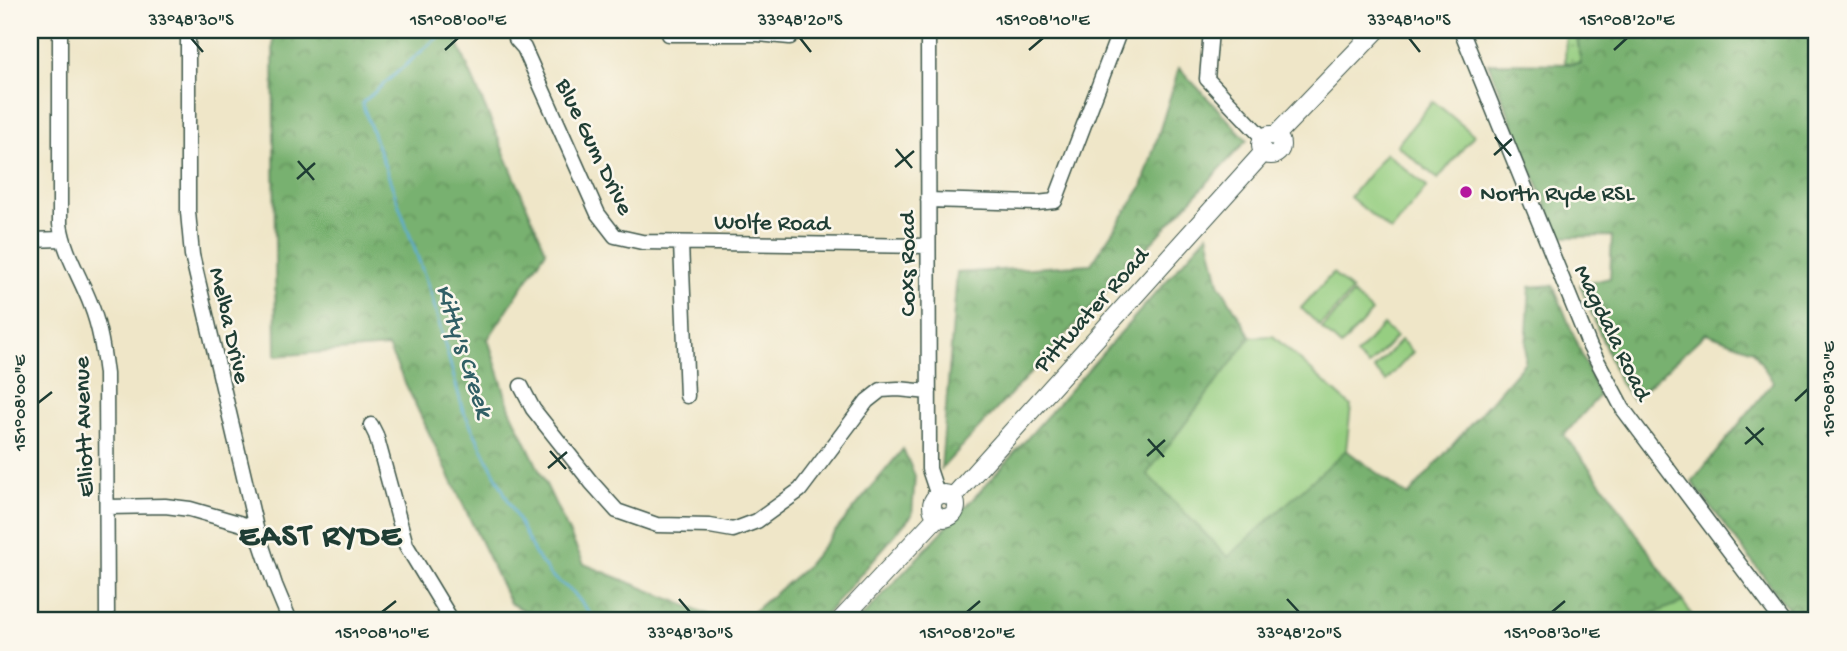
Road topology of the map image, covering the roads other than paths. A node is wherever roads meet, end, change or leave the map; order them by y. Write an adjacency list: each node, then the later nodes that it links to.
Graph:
1 (60, 30): 14 (street, Elliott Avenue)
2 (188, 30): 24 (street, Melba Drive)
3 (668, 30): 9 (street)
4 (928, 30): 12 (street, Coxs Road)
5 (1120, 30): 12 (street)
6 (1211, 30): 11 (street)
7 (1377, 30): 11 (main road, Pittwater Road)
8 (1461, 30): 29 (street, Magdala Road)
9 (790, 37)
10 (516, 38): 13 (street, Blue Gum Drive)
11 (1267, 142): 22 (main road, Pittwater Road)
12 (928, 200): 17 (street, Coxs Road)
13 (615, 236): 16 (street, Wolfe Road)
14 (62, 239): 15 (street); 23 (street, Elliott Avenue)
15 (30, 240)
16 (681, 243): 17 (street, Wolfe Road); 20 (street)
17 (928, 246): 19 (street, Coxs Road)
18 (521, 386): 19 (street)
19 (929, 392): 22 (street, Coxs Road)
20 (687, 396)
21 (371, 425): 27 (street)
22 (945, 497): 28 (main road, Pittwater Road)
23 (107, 507): 24 (street); 25 (street, Elliott Avenue)
24 (257, 528): 26 (street, Melba Drive)
25 (107, 621)
26 (290, 621)
27 (452, 621)
28 (840, 621)
29 (1782, 621)

